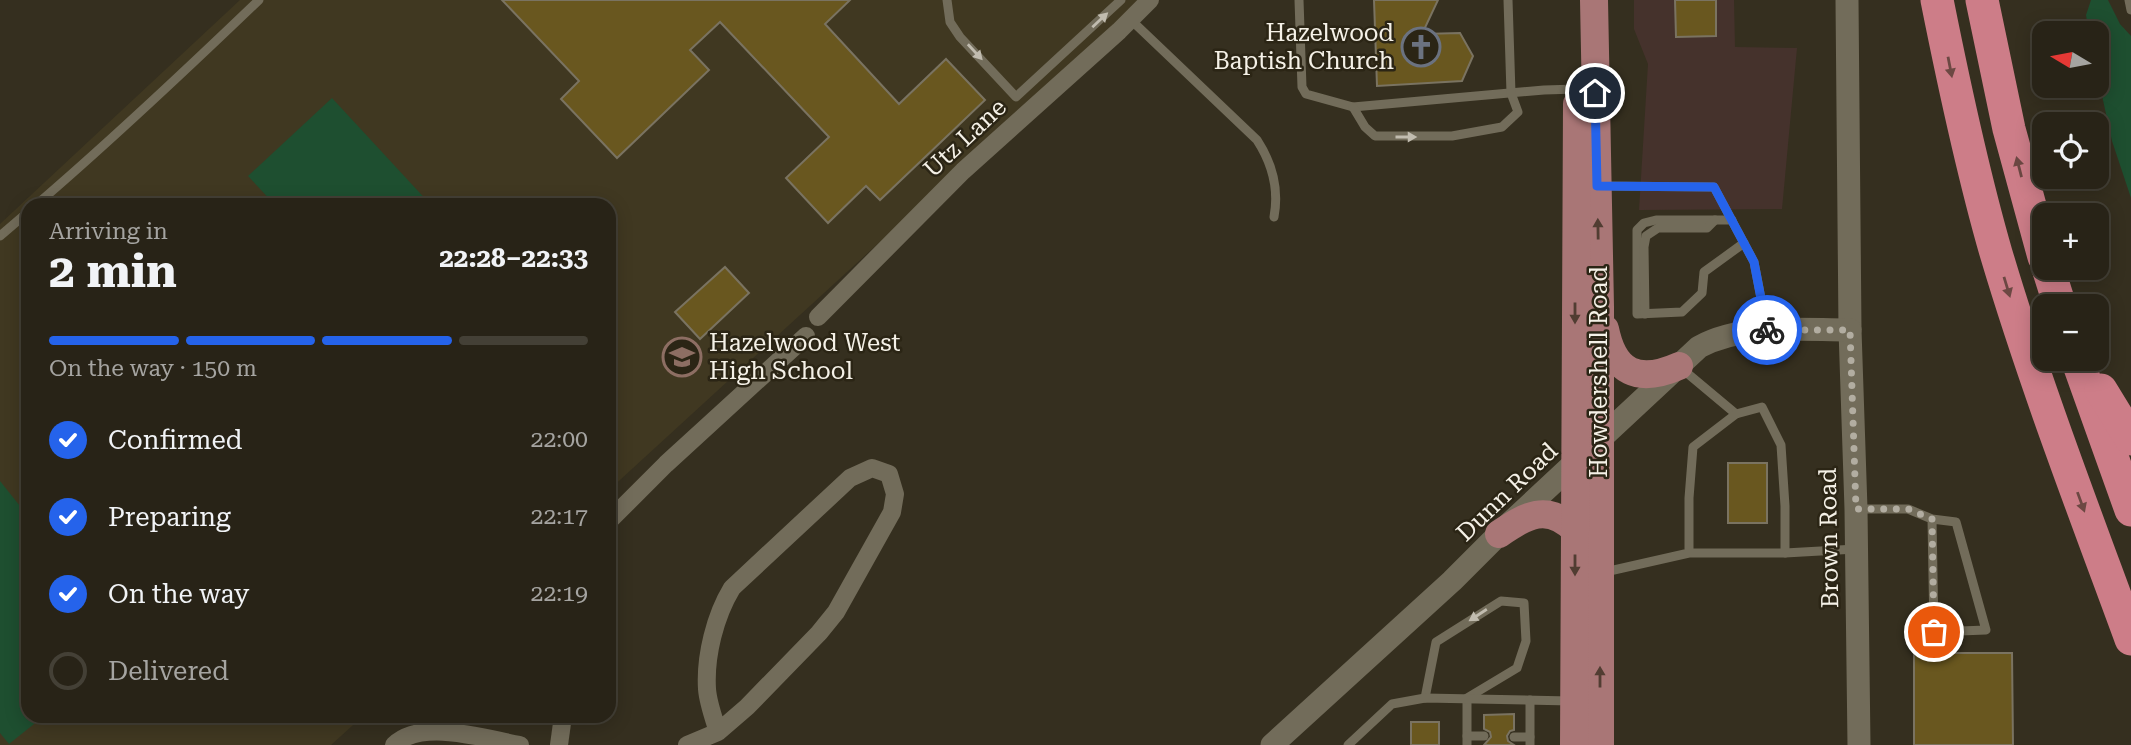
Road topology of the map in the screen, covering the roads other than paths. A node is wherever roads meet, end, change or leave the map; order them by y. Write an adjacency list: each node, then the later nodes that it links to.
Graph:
1 (259, 0): 19 (lane)
2 (947, 0): 3 (lane, one-way to 3)
3 (1121, 0)
4 (1150, 0): 14 (street, Utz Lane)
5 (1298, 0): 17 (lane)
6 (1508, 0): 16 (lane)
7 (1575, 0): 15 (main road, Howdershell Road)
8 (1594, 0): 18 (main road, Howdershell Road)
9 (1847, 0): 28 (street)
10 (1937, 0): 48 (highway, one-way to 48)
11 (1982, 0): 20 (highway, one-way to 11)
12 (2129, 0): 13 (lane)
13 (2131, 10)
14 (1131, 20): 21 (lane); 27 (street, Utz Lane)
15 (1577, 89): 16 (lane); 37 (main road, Howdershell Road, one-way to 37)
16 (1511, 93): 17 (lane); 17 (lane, one-way to 16)
17 (1353, 107)
18 (1597, 186): 23 (lane); 26 (main road, Howdershell Road, one-way to 18)
19 (44, 198)
20 (2032, 213)
21 (1274, 217)
22 (21, 218): 24 (lane)
23 (1732, 220): 25 (lane); 25 (lane)
24 (0, 236)
25 (1744, 243): 29 (lane)
26 (1600, 307): 31 (main road); 35 (main road, Howdershell Road)
27 (818, 317)
28 (1850, 330): 29 (street, Dunn Road); 38 (street, Brown Road)
29 (1767, 331): 31 (street, Dunn Road)
30 (806, 336): 40 (street)
31 (1679, 366): 34 (lane); 35 (street, Dunn Road)
32 (2083, 371): 39 (highway)
33 (2087, 371): 36 (highway)
34 (1735, 414): 45 (lane); 46 (lane)
35 (1600, 439): 37 (street, Dunn Road); 47 (main road, Howdershell Road)
36 (2131, 439)
37 (1575, 463): 42 (main road, Howdershell Road); 43 (street, Dunn Road)
38 (1856, 509): 41 (lane); 44 (street, Brown Road)
39 (2131, 510)
40 (616, 514)
41 (1932, 519): 41 (lane)
42 (1575, 530): 43 (main road); 52 (main road, Howdershell Road, one-way to 52)
43 (1499, 534): 58 (street, Dunn Road)
44 (1857, 549): 46 (lane); 67 (street, Brown Road)
45 (1689, 553): 46 (lane); 47 (lane)
46 (1784, 554)
47 (1600, 574): 66 (main road, Howdershell Road, one-way to 47)
48 (2131, 639)
49 (1425, 698): 50 (lane); 50 (lane, one-way to 49); 64 (lane)
50 (1467, 698): 51 (lane); 57 (lane)
51 (1530, 700): 52 (lane); 59 (lane)
52 (1574, 701): 65 (main road, Howdershell Road)
53 (563, 723): 62 (street)
54 (718, 732): 54 (street); 63 (street)
55 (1484, 736): 57 (lane)
56 (1514, 737): 59 (lane)
57 (1467, 740)
58 (1283, 741)
59 (1530, 741)
60 (394, 745): 61 (street)
61 (520, 745)
62 (559, 745)
63 (687, 745)
64 (1348, 745)
65 (1574, 745)
66 (1600, 745)
67 (1859, 745)

